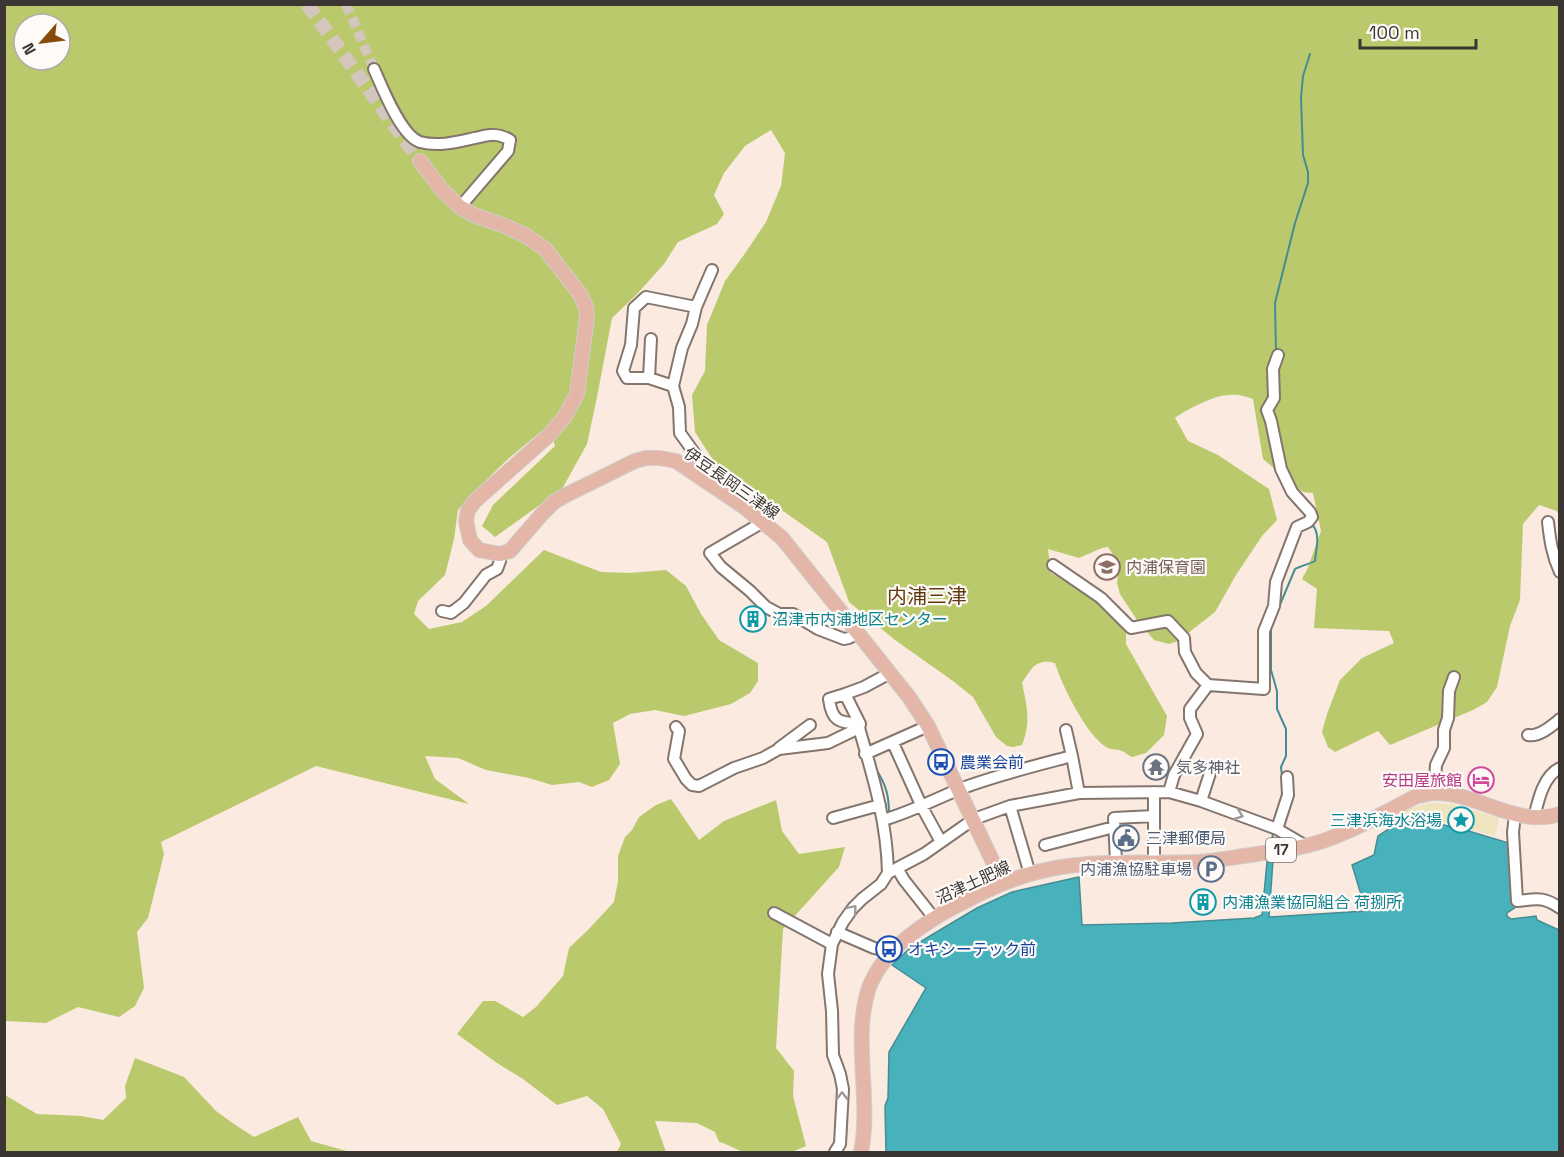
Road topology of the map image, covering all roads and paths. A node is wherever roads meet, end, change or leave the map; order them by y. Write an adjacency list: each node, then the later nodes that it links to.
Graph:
1 (374, 69): 3 (street)
2 (420, 161): 3 (main road)
3 (460, 207): 13 (main road)
4 (712, 270): 5 (street)
5 (696, 308): 8 (street); 9 (street)
6 (651, 339): 8 (street)
7 (1278, 355): 20 (street)
8 (649, 378): 9 (street)
9 (673, 386): 10 (street)
10 (717, 488): 11 (main road, 伊豆長岡三津線); 13 (main road, 伊豆長岡三津線)
11 (762, 522): 17 (main road, 伊豆長岡三津線); 17 (street)
12 (1548, 522): 15 (street)
13 (500, 554): 16 (street)
14 (1053, 565): 20 (street)
15 (1560, 572)
16 (442, 611)
17 (858, 633): 18 (main road, 伊豆長岡三津線)
18 (890, 673): 21 (street); 25 (main road, 伊豆長岡三津線)
19 (1454, 677): 40 (street)
20 (1208, 685): 39 (street)
21 (845, 694): 24 (street); 24 (street)
22 (1560, 719): 28 (street)
23 (810, 725): 30 (street)
24 (859, 726): 30 (street); 31 (street)
25 (928, 726): 29 (street); 36 (main road, 伊豆長岡三津線)
26 (676, 727): 30 (street)
27 (1066, 730): 32 (street)
28 (1528, 735)
29 (893, 743): 31 (street); 44 (street)
30 (779, 748)
31 (866, 754): 42 (street)
32 (1072, 756): 36 (street); 37 (street)
33 (1212, 766): 41 (street)
34 (1560, 768): 48 (street)
35 (1287, 777): 53 (street)
36 (959, 790): 44 (street); 50 (main road, 伊豆長岡三津線)
37 (1079, 792): 38 (street); 43 (street)
38 (1154, 792): 39 (street); 46 (street)
39 (1169, 792): 41 (street)
40 (1434, 793): 45 (main road, 沼津土肥線 / 17); 56 (main road, 沼津土肥線 / 17)
41 (1201, 801): 53 (street, one-way to 53)
42 (880, 805): 47 (street); 51 (street)
43 (1010, 806): 50 (street); 60 (street)
44 (922, 807): 51 (street); 54 (street)
45 (1515, 815): 48 (main road, 沼津土肥線 / 17); 62 (street)
46 (1154, 816): 52 (street); 57 (street)
47 (833, 818)
48 (1534, 818): 49 (main road, 沼津土肥線 / 17)
49 (1556, 818)
50 (974, 819): 54 (street); 61 (main road, 伊豆長岡三津線)
51 (883, 820): 59 (street)
52 (1114, 827): 55 (street); 58 (street)
53 (1277, 829): 56 (street)
54 (941, 842): 59 (street)
55 (1045, 845)
56 (1306, 846): 57 (main road, 沼津土肥線 / 17)
57 (1154, 862): 58 (main road, 沼津土肥線 / 17)
58 (1116, 863): 60 (main road, 沼津土肥線 / 17)
59 (893, 870): 64 (street); 65 (street, one-way to 59)
60 (1030, 874): 61 (main road, 沼津土肥線 / 17)
61 (1003, 883): 64 (main road, 沼津土肥線 / 17)
62 (1560, 908)
63 (774, 913): 66 (street)
64 (929, 922): 67 (main road, 沼津土肥線 / 17)
65 (837, 932): 66 (street); 67 (street)
66 (832, 944): 68 (street, one-way to 66)
67 (891, 952): 69 (main road, 沼津土肥線 / 17)
68 (835, 1152)
69 (861, 1152)

